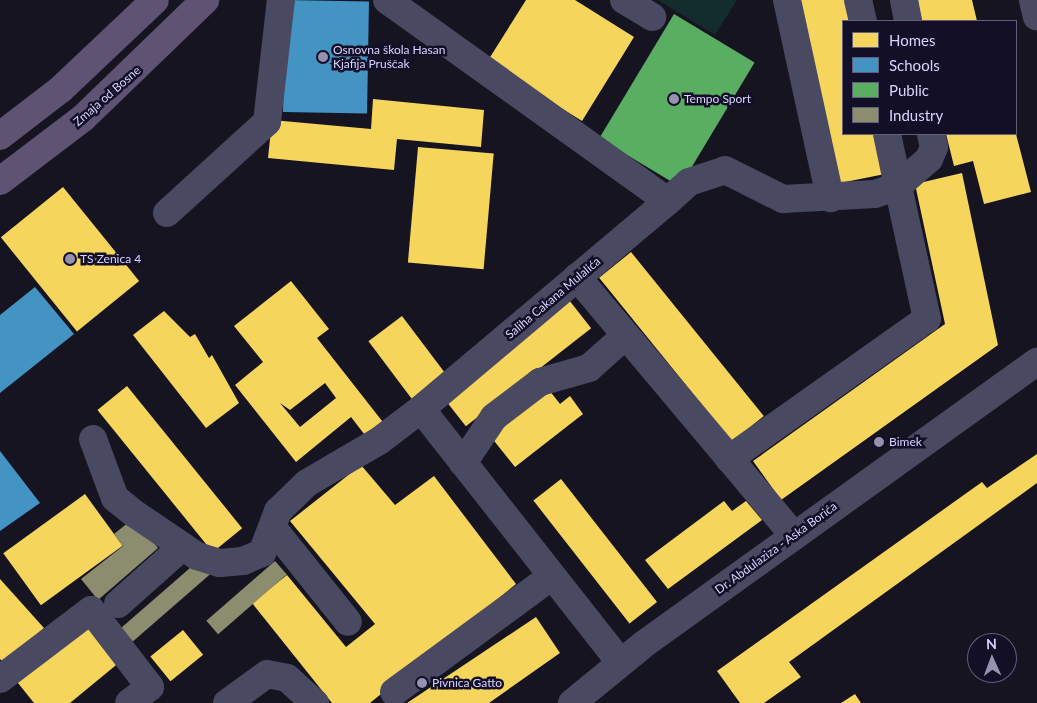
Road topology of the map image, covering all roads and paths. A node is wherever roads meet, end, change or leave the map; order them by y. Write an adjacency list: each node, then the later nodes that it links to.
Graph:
1 (205, 0): 17 (main road, Zmaja od Bosne)
2 (281, 0): 21 (street)
3 (387, 0): 20 (street)
4 (624, 0): 10 (street)
5 (787, 0): 19 (street)
6 (858, 0): 12 (street)
7 (904, 0): 13 (street)
8 (1033, 0): 11 (street)
9 (153, 1): 16 (main road)
10 (652, 17)
11 (1037, 17)
12 (863, 20)
13 (908, 20)
14 (887, 135): 18 (street)
15 (931, 135): 18 (street)
16 (0, 136)
17 (0, 181)
18 (898, 186): 19 (street, Saliha Cakana Mulalića); 29 (street)
19 (830, 198): 20 (street, Saliha Cakana Mulalića)
20 (668, 201): 22 (street, Saliha Cakana Mulalića)
21 (167, 213)
22 (577, 277): 23 (street); 27 (street, Saliha Cakana Mulalića)
23 (625, 336): 29 (street); 30 (street)
24 (1037, 343): 26 (street, Dr. Abdulaziza - Aska Borića)
25 (1037, 362): 26 (street, Dr. Abdulaziza - Aska Borića)
26 (984, 399): 32 (street, Dr. Abdulaziza - Aska Borića)
27 (421, 409): 30 (street); 31 (street, Saliha Cakana Mulalića)
28 (93, 439): 33 (street, Saliha Cakana Mulalića)
29 (729, 459): 32 (street)
30 (463, 462): 34 (street)
31 (273, 528): 33 (street, Saliha Cakana Mulalića); 36 (street)
32 (794, 536): 37 (street, Dr. Abdulaziza - Aska Borića)
33 (182, 547): 35 (street)
34 (552, 576): 37 (street); 39 (street)
35 (118, 604)
36 (348, 622)
37 (620, 662): 43 (street, Dr. Abdulaziza - Aska Borića)
38 (0, 679): 40 (street)
39 (394, 692)
40 (129, 703)
41 (227, 703): 42 (street)
42 (315, 703)
43 (572, 703)

